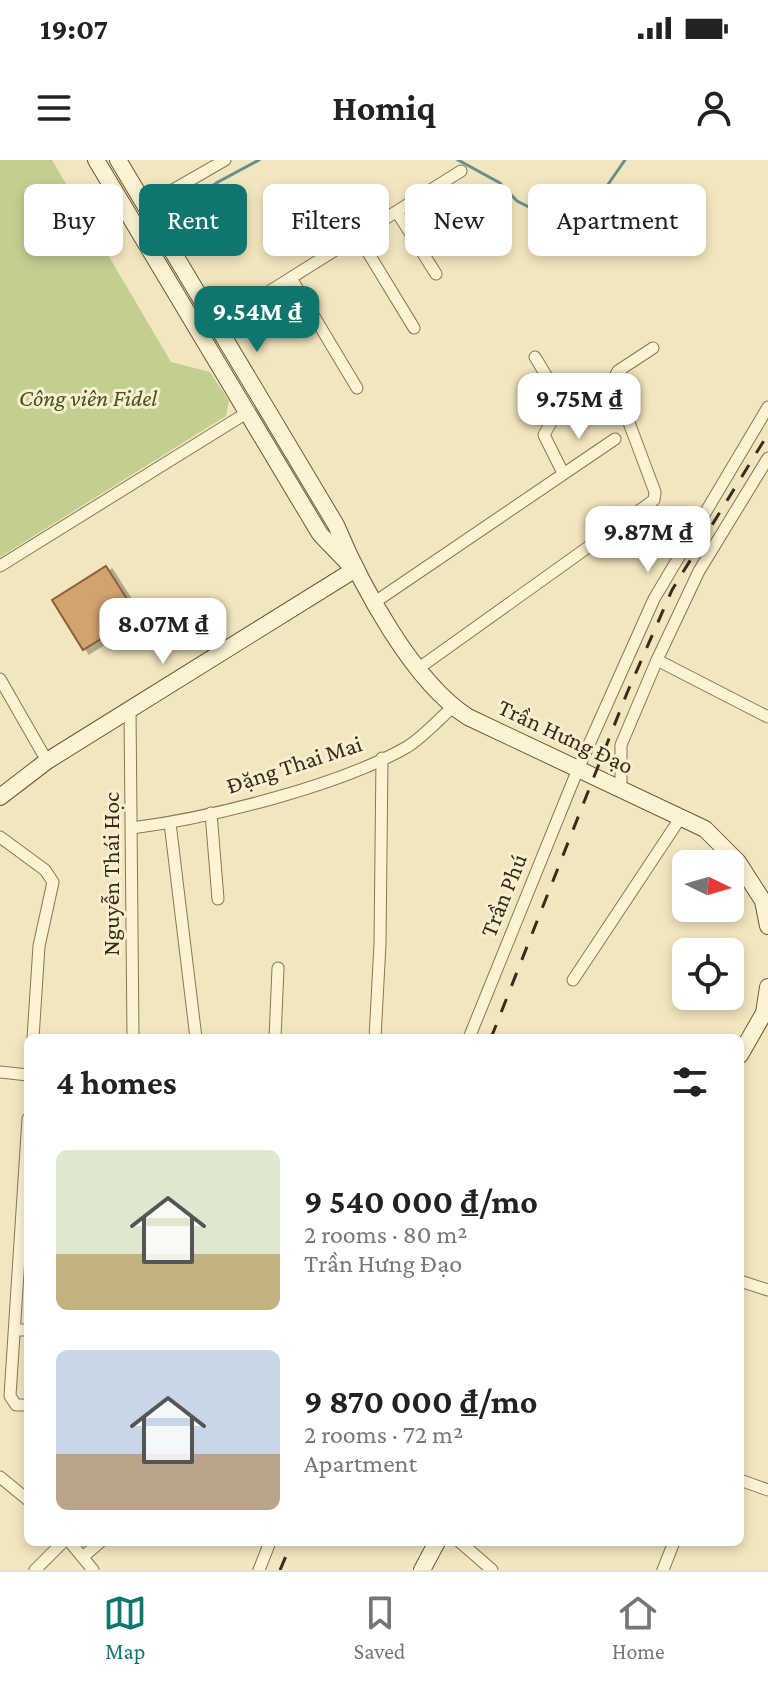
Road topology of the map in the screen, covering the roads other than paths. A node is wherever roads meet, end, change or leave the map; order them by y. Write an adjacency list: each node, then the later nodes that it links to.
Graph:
1 (96, 160): 9 (street, Trần Hưng Đạo)
2 (118, 160): 6 (street, Trần Hưng Đạo)
3 (225, 160): 5 (street)
4 (461, 171): 8 (street)
5 (183, 184)
6 (139, 196)
7 (139, 209): 9 (street)
8 (397, 212): 10 (street); 16 (street)
9 (129, 215): 15 (street, Trần Hưng Đạo)
10 (389, 217)
11 (163, 256): 15 (street)
12 (175, 256): 18 (street, Trần Hưng Đạo)
13 (326, 256): 17 (street)
14 (370, 256): 19 (street)
15 (156, 260): 24 (street, Trần Hưng Đạo)
16 (436, 274)
17 (291, 278): 18 (street); 22 (street)
18 (216, 325): 29 (street, Trần Hưng Đạo)
19 (414, 328)
20 (653, 348): 32 (street)
21 (535, 357): 27 (street)
22 (357, 388)
23 (768, 407): 39 (street, Trần Phú)
24 (248, 412): 28 (street); 29 (street, Trần Hưng Đạo)
25 (615, 439): 27 (street)
26 (768, 458): 31 (street)
27 (563, 473): 30 (street)
28 (0, 566)
29 (354, 570): 30 (street, Trần Hưng Đạo); 35 (street)
30 (375, 602): 32 (street, Trần Hưng Đạo)
31 (657, 660): 36 (street); 40 (street)
32 (419, 668): 34 (street, Trần Hưng Đạo)
33 (0, 679): 38 (street)
34 (453, 707): 37 (street, Đặng Thai Mai); 39 (street, Trần Hưng Đạo)
35 (130, 709): 38 (street); 45 (street, Nguyễn Thái Học)
36 (768, 717)
37 (382, 758): 42 (street, Đặng Thai Mai); 57 (street)
38 (47, 761): 41 (street)
39 (578, 769): 40 (street, Trần Hưng Đạo); 58 (street, Trần Phú)
40 (621, 789): 43 (street, Trần Hưng Đạo)
41 (0, 797)
42 (211, 813): 44 (street, Đặng Thai Mai); 47 (street)
43 (681, 817): 48 (street, Trần Hưng Đạo); 50 (street)
44 (170, 823): 45 (street, Đặng Thai Mai); 55 (street)
45 (132, 828): 54 (street, Nguyễn Thái Học)
46 (0, 837): 53 (street)
47 (218, 899)
48 (768, 926)
49 (278, 968): 56 (street)
50 (573, 980)
51 (768, 987): 52 (street)
52 (762, 1028): 59 (street)
53 (33, 1034)
54 (133, 1034)
55 (196, 1034)
56 (275, 1034)
57 (375, 1034)
58 (471, 1034)
59 (744, 1050)
60 (0, 1072): 61 (street)
61 (24, 1075)
62 (24, 1260): 65 (street)
63 (744, 1282): 64 (street)
64 (768, 1290)
65 (22, 1330): 66 (street)
66 (24, 1404)
67 (0, 1477): 70 (street)
68 (744, 1481): 69 (street)
69 (768, 1490)
70 (24, 1497)
71 (59, 1546): 79 (street)
72 (74, 1546): 78 (street)
73 (95, 1546): 78 (street)
74 (268, 1546): 81 (street)
75 (435, 1546): 82 (street)
76 (465, 1546): 83 (street)
77 (672, 1546): 84 (street)
78 (84, 1556): 80 (street)
79 (35, 1570)
80 (93, 1570)
81 (259, 1570)
82 (422, 1570)
83 (492, 1570)
84 (663, 1570)

